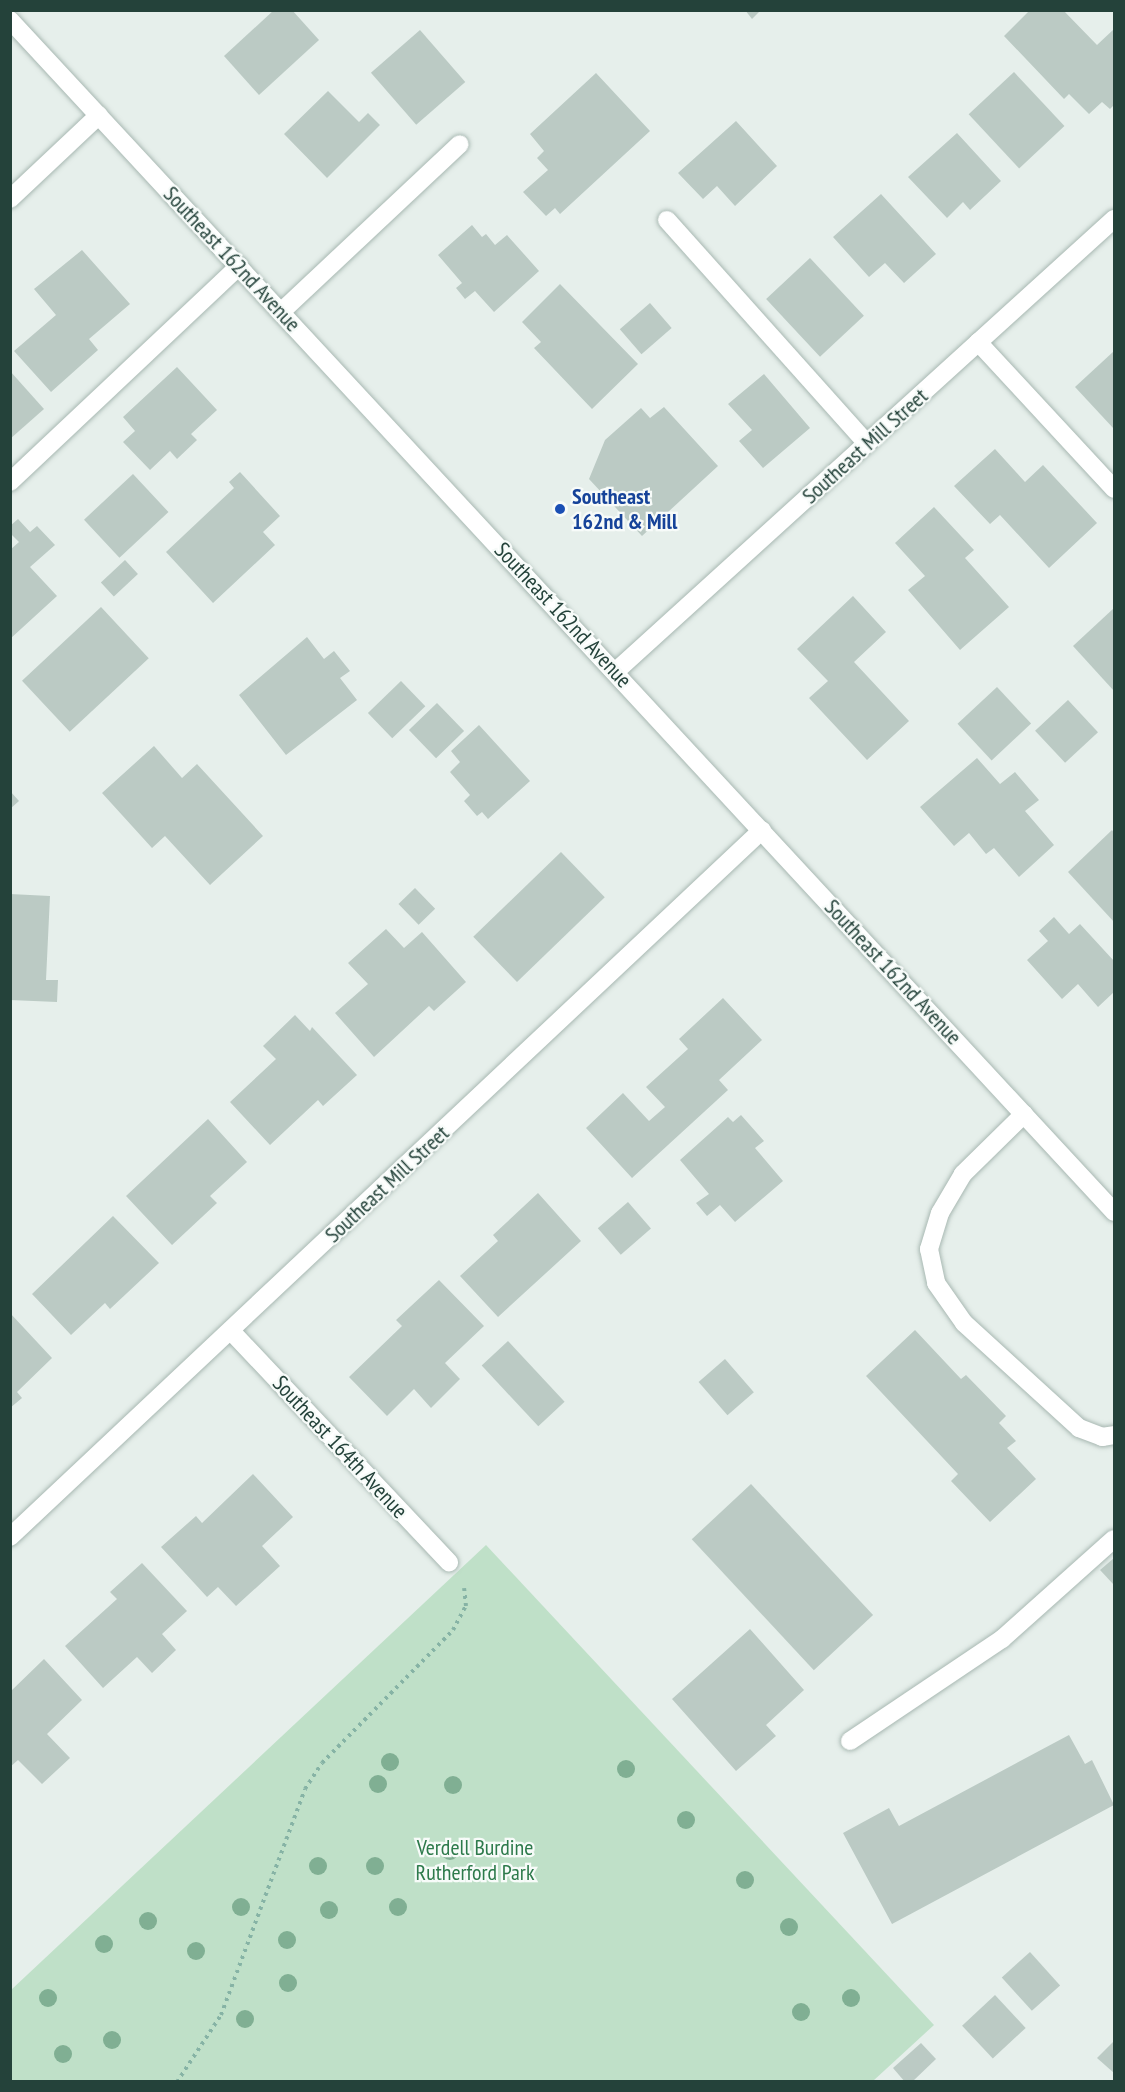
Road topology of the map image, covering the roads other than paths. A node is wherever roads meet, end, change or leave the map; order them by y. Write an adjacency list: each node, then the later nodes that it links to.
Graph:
1 (10, 20): 2 (street, Southeast 162nd Avenue)
2 (99, 115): 4 (street); 7 (street, Southeast 162nd Avenue)
3 (460, 144): 8 (street)
4 (10, 198)
5 (1114, 219): 9 (street, Southeast Mill Street)
6 (667, 220): 10 (street)
7 (239, 266): 8 (street, Southeast 162nd Avenue); 11 (street)
8 (281, 312): 13 (street, Southeast 162nd Avenue)
9 (978, 342): 10 (street, Southeast Mill Street); 12 (street)
10 (867, 444): 13 (street, Southeast Mill Street)
11 (10, 483)
12 (1114, 489)
13 (615, 672): 14 (street, Southeast 162nd Avenue)
14 (762, 830): 15 (street, Southeast 162nd Avenue); 17 (street, Southeast Mill Street)
15 (1024, 1114): 16 (street, Southeast 162nd Avenue); 18 (street)
16 (1114, 1212)
17 (231, 1331): 19 (street, Southeast Mill Street); 21 (street, Southeast 164th Avenue)
18 (1114, 1435)
19 (10, 1537)
20 (1114, 1539): 22 (street)
21 (449, 1562)
22 (850, 1741)

